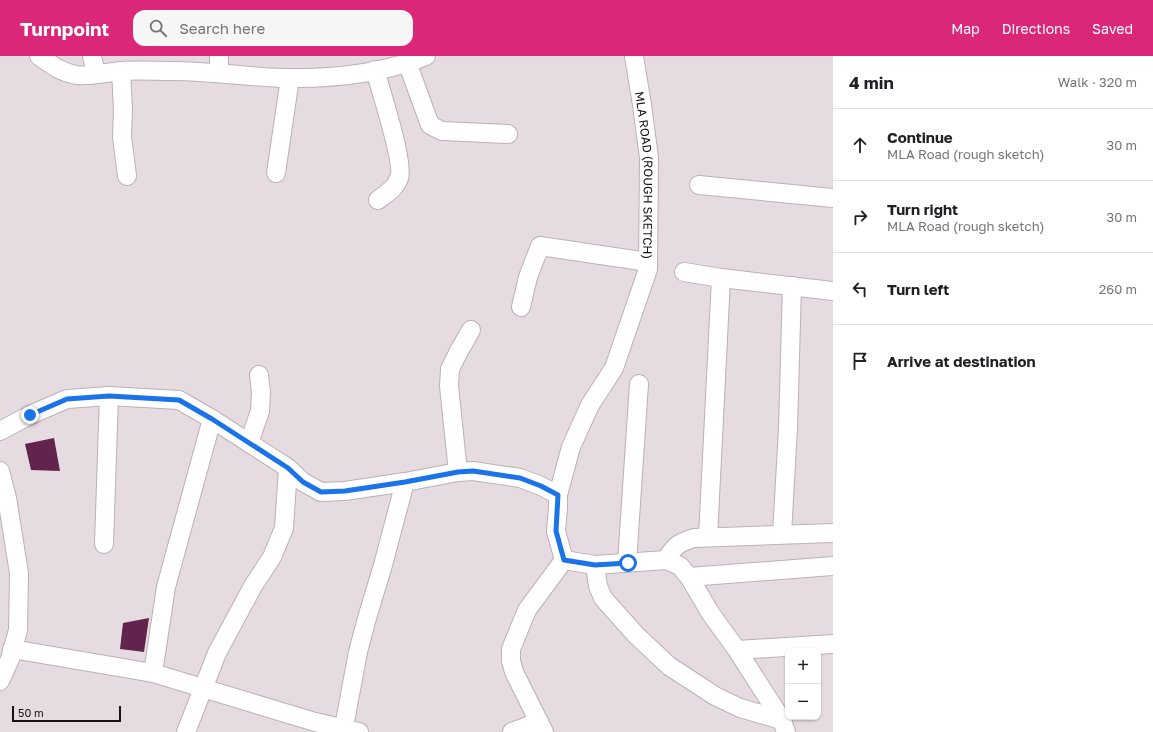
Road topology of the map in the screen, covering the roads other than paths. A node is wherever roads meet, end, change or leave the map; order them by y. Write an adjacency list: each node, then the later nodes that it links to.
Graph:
1 (39, 56): 9 (street)
2 (92, 56): 9 (street)
3 (426, 56): 5 (street)
4 (634, 56): 17 (street, MLA ROAD (ROUGH SKETCH))
5 (407, 62): 7 (street); 11 (street)
6 (219, 65): 8 (street); 10 (street)
7 (375, 70): 10 (street); 16 (street)
8 (121, 71): 9 (street); 13 (street)
9 (96, 74)
10 (290, 78): 12 (street)
11 (508, 134)
12 (276, 173)
13 (127, 176)
14 (699, 185): 15 (street)
15 (833, 198)
16 (378, 200)
17 (648, 262): 22 (street); 34 (street, MLA ROAD (ROUGH SKETCH))
18 (684, 272): 19 (street)
19 (721, 278): 20 (street); 37 (street)
20 (792, 286): 21 (street); 36 (street)
21 (833, 291)
22 (521, 307)
23 (471, 330): 32 (street)
24 (259, 375): 29 (street)
25 (639, 384): 41 (street)
26 (109, 396): 27 (street); 28 (street); 38 (street)
27 (212, 419): 29 (street); 48 (street)
28 (0, 431)
29 (249, 443): 30 (street)
30 (288, 468): 33 (street); 50 (street)
31 (0, 471): 46 (street)
32 (458, 472): 33 (street); 34 (street)
33 (405, 482): 53 (street)
34 (558, 495): 39 (street, MLA ROAD (ROUGH SKETCH))
35 (833, 533): 36 (street)
36 (782, 534): 37 (street)
37 (708, 537): 40 (street)
38 (104, 544)
39 (564, 560): 42 (street); 52 (street)
40 (666, 560): 41 (street); 44 (street)
41 (628, 563): 42 (street)
42 (595, 565): 51 (street)
43 (833, 566): 44 (street)
44 (690, 577): 47 (street)
45 (833, 644): 47 (street)
46 (12, 649): 48 (street); 49 (street)
47 (737, 650): 51 (street)
48 (153, 673): 50 (street)
49 (0, 681)
50 (203, 688): 53 (street); 54 (street)
51 (784, 726)
52 (542, 727): 55 (street)
53 (349, 731)
54 (186, 732)
55 (512, 732)

